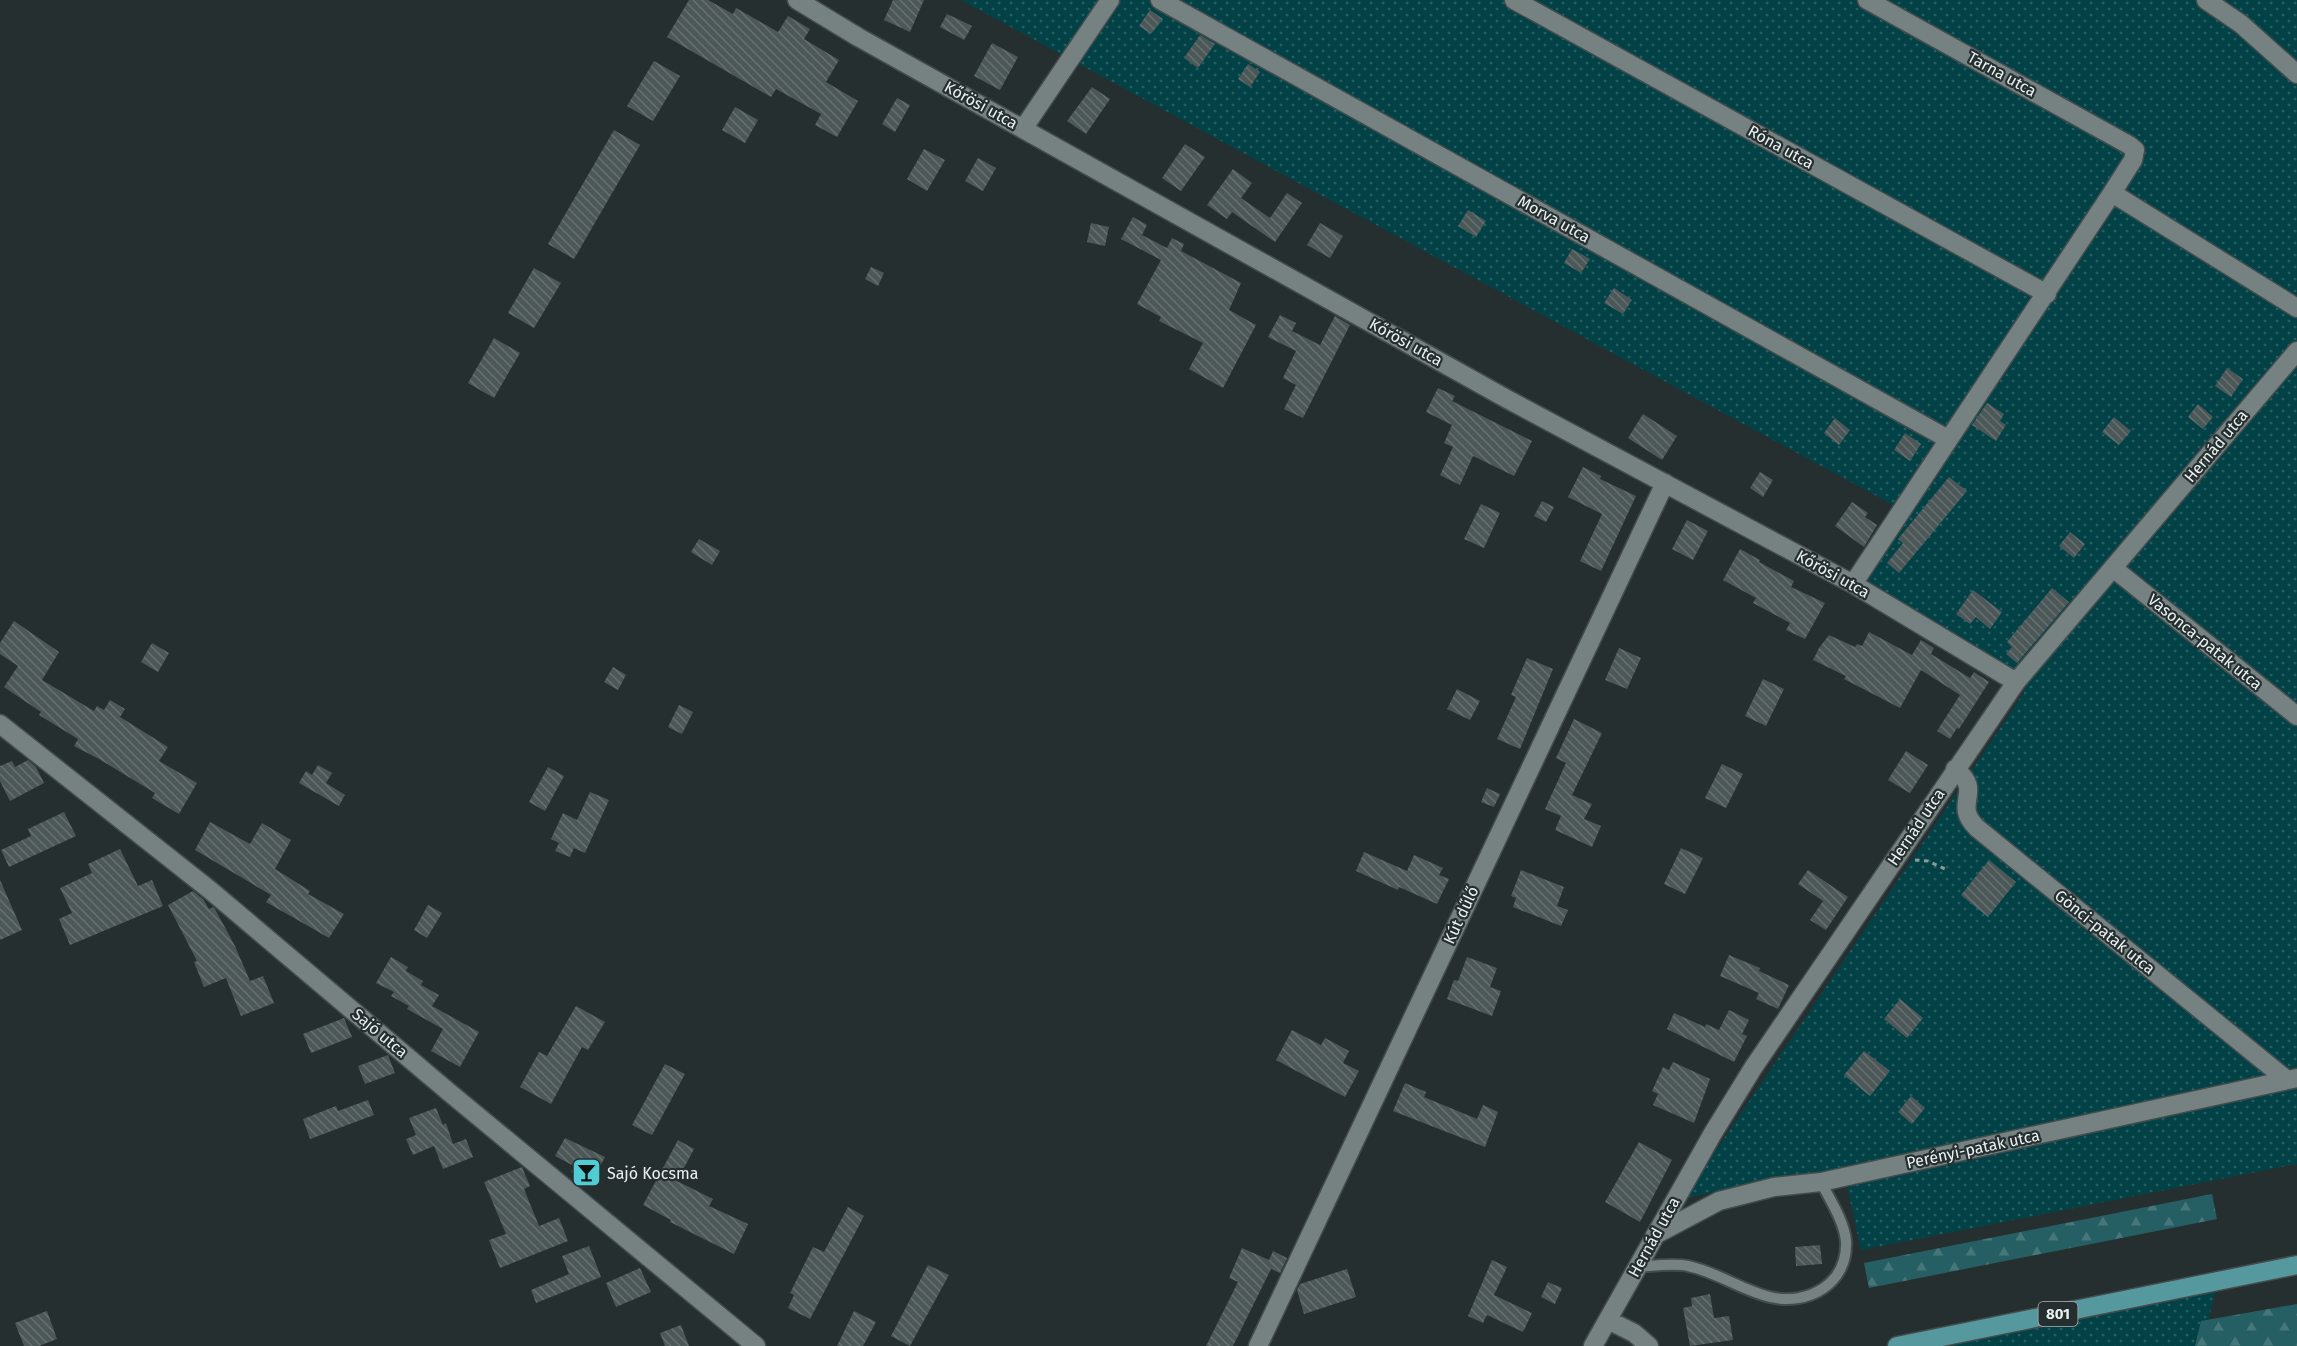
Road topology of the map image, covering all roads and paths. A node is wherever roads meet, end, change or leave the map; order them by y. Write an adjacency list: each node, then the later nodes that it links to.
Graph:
1 (797, 0): 8 (street, Kőrösi utca)
2 (1110, 0): 8 (street)
3 (1160, 0): 13 (street, Morva utca)
4 (1514, 0): 10 (street, Róna utca)
5 (1867, 0): 9 (street, Tarna utca)
6 (2206, 0): 7 (street)
7 (2297, 74)
8 (1023, 129): 14 (street, Kőrösi utca)
9 (2112, 193): 10 (street); 11 (street)
10 (2047, 294): 13 (street)
11 (2297, 308)
12 (2296, 354): 15 (street, Hernád utca)
13 (1948, 438): 16 (street)
14 (1665, 483): 16 (street, Kőrösi utca); 30 (street, Kút dűlő)
15 (2113, 568): 17 (street, Hernád utca); 18 (street, Vasonca-patak utca)
16 (1853, 584): 17 (street, Kőrösi utca)
17 (2016, 682): 20 (street, Hernád utca)
18 (2297, 716)
19 (0, 724): 29 (street, Sajó utca)
20 (1955, 769): 21 (street, Hernád utca); 23 (street, Gönci-patak utca)
21 (1895, 858): 22 (path); 25 (street, Hernád utca)
22 (1945, 869)
23 (2292, 1079): 24 (street, Perényi-patak utca)
24 (1821, 1182): 25 (street, Perényi-patak utca); 27 (lane)
25 (1655, 1235): 27 (street, Hernád utca)
26 (2297, 1265): 33 (main road, 801)
27 (1637, 1267): 28 (street, Hernád utca)
28 (1608, 1320): 31 (street, Hernád utca); 32 (street)
29 (756, 1346)
30 (1258, 1346)
31 (1593, 1346)
32 (1649, 1346)
33 (1897, 1346)

